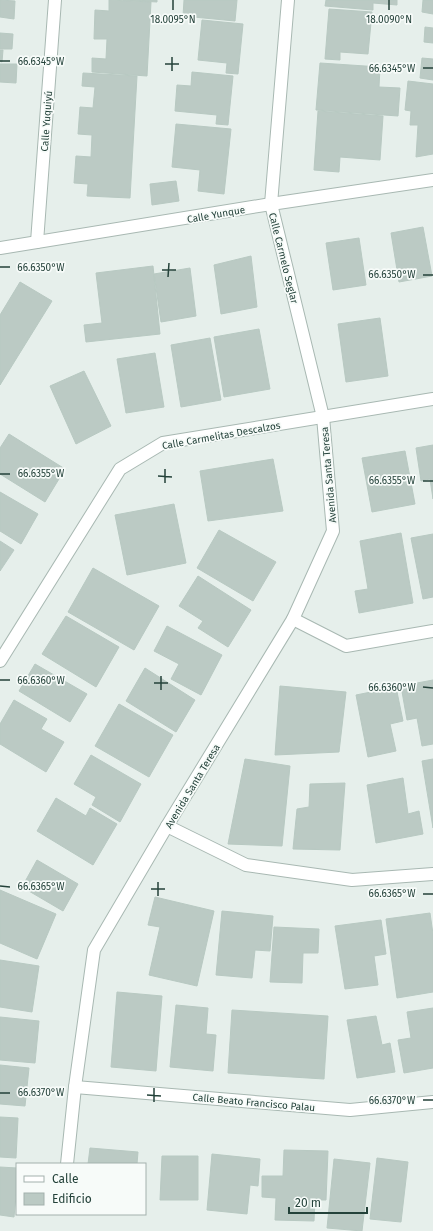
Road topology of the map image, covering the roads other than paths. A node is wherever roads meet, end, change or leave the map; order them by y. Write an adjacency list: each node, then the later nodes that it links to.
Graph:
1 (55, 0): 5 (street, Calle Yuquiyú)
2 (288, 0): 4 (street, Calle Carmelo Seglar)
3 (433, 180): 4 (street, Calle Yunque)
4 (271, 204): 5 (street, Calle Yunque); 8 (street, Calle Carmelo Seglar)
5 (37, 242): 6 (street, Calle Yunque)
6 (0, 248)
7 (433, 399): 8 (street, Calle Carmelitas Descalzos)
8 (324, 417): 9 (street, Avenida Santa Teresa); 11 (street, Calle Carmelitas Descalzos)
9 (293, 619): 10 (street); 12 (street, Avenida Santa Teresa)
10 (433, 631)
11 (0, 661)
12 (167, 826): 13 (street); 14 (street, Avenida Santa Teresa)
13 (433, 874)
14 (75, 1087): 15 (street, Calle Beato Francisco Palau); 16 (street, Avenida Santa Teresa)
15 (433, 1102)
16 (67, 1163)

